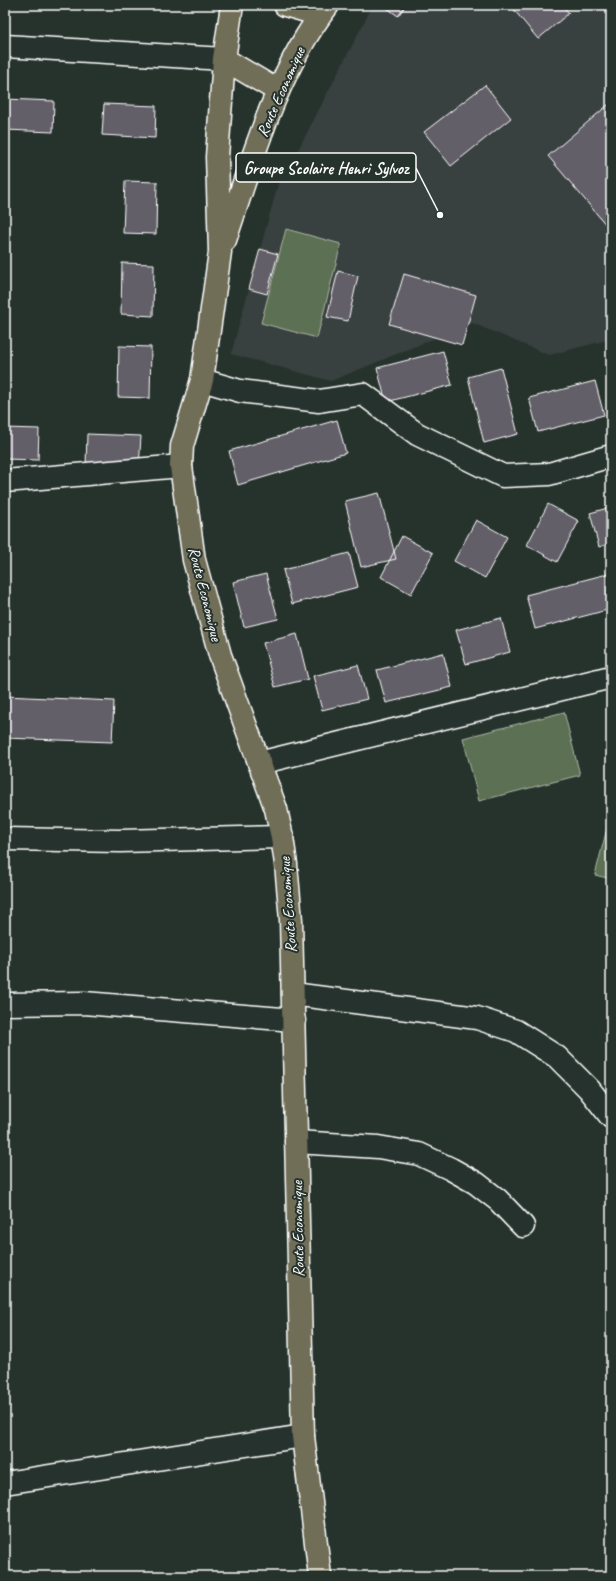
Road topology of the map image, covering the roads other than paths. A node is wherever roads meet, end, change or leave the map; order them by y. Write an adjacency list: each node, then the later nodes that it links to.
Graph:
1 (232, 5): 5 (highway, Route Economique)
2 (285, 5): 3 (highway)
3 (324, 10): 6 (highway, Route Economique)
4 (5, 46): 5 (street)
5 (224, 59): 6 (highway); 7 (highway, Route Economique)
6 (278, 91): 7 (highway, Route Economique)
7 (220, 252): 8 (highway, Route Economique)
8 (202, 380): 9 (street); 10 (highway, Route Economique)
9 (611, 456)
10 (181, 466): 11 (street); 13 (highway, Route Economique)
11 (5, 481)
12 (611, 677): 13 (street)
13 (259, 763): 14 (highway, Route Economique)
14 (282, 836): 15 (street); 16 (highway, Route Economique)
15 (5, 839)
16 (294, 994): 18 (highway, Route Economique); 19 (street)
17 (5, 1004): 18 (street)
18 (294, 1020): 20 (highway, Route Economique)
19 (611, 1117)
20 (296, 1142): 21 (street); 22 (highway, Route Economique)
21 (522, 1226)
22 (303, 1436): 23 (street); 24 (highway, Route Economique)
23 (5, 1483)
24 (320, 1576)

